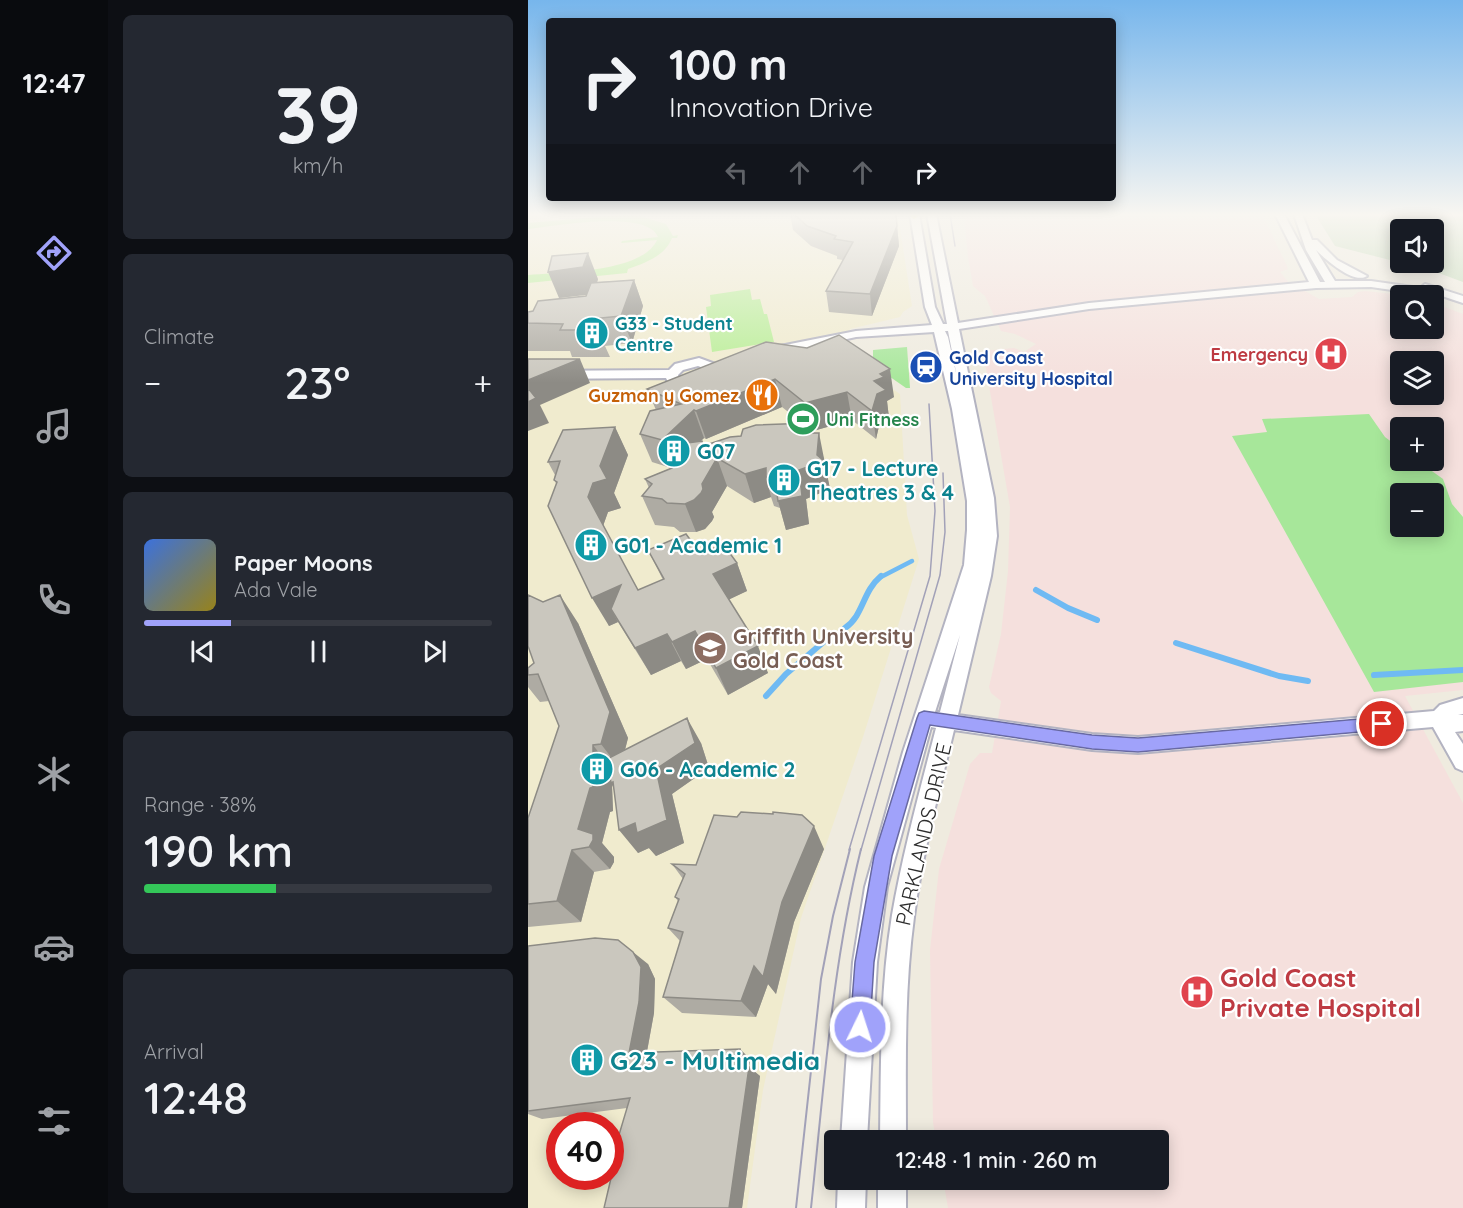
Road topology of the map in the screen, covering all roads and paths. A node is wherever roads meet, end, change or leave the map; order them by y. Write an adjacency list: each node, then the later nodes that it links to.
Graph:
1 (923, 270): 16 (street, PARKLANDS DRIVE)
2 (938, 270): 16 (street, PARKLANDS DRIVE)
3 (1308, 270): 7 (street)
4 (1323, 270): 8 (street)
5 (1350, 270): 6 (street)
6 (1362, 276): 8 (street); 14 (street)
7 (1313, 280): 8 (street); 11 (street)
8 (1329, 280): 9 (street)
9 (1390, 286)
10 (1151, 289): 11 (street); 13 (street); 16 (street)
11 (1167, 293): 13 (street)
12 (1444, 299): 15 (street)
13 (1157, 300): 16 (street)
14 (1463, 300)
15 (1463, 305)
16 (945, 323): 17 (street); 22 (street, PARKLANDS DRIVE); 22 (street, PARKLANDS DRIVE)
17 (762, 354)
18 (672, 374): 18 (street); 19 (street)
19 (528, 375)
20 (1463, 706): 21 (street)
21 (1438, 719): 22 (street); 23 (street); 24 (street)
22 (936, 720): 25 (street, PARKLANDS DRIVE); 26 (street, PARKLANDS DRIVE)
23 (1463, 723)
24 (1463, 762)
25 (855, 1130)
26 (892, 1130)
27 (851, 1190): 29 (street)
28 (892, 1190): 30 (street)
29 (850, 1208)
30 (892, 1208)

